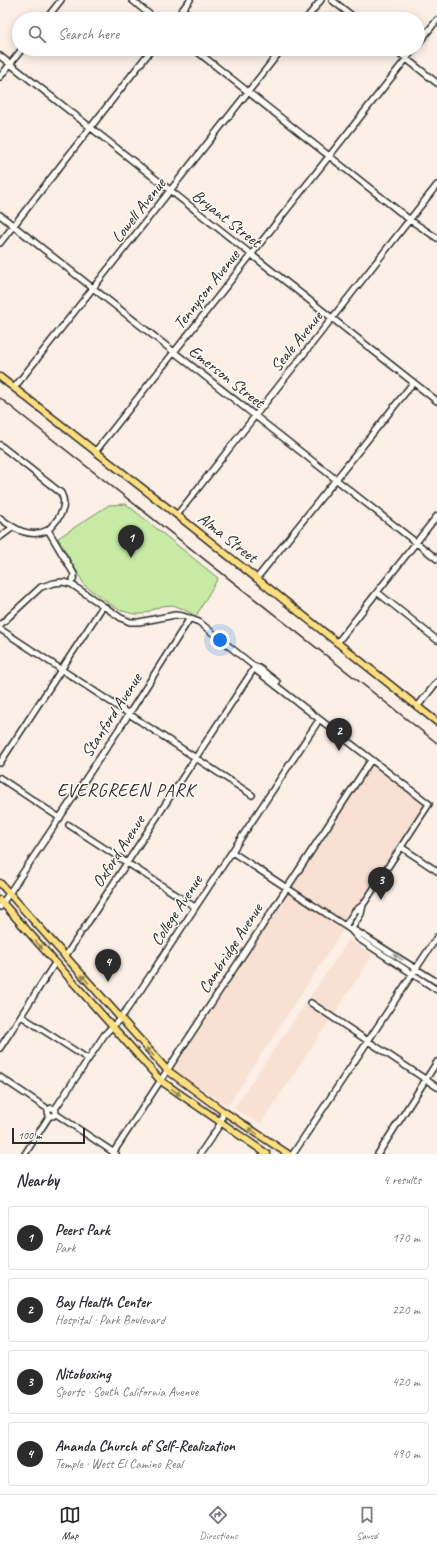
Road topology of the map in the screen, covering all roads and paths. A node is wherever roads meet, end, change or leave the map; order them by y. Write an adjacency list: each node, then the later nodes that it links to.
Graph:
1 (61, 0): 6 (street)
2 (132, 0): 7 (street)
3 (190, 0): 8 (street)
4 (321, 0): 9 (street)
5 (332, 0): 10 (street)
6 (52, 12)
7 (147, 12)
8 (181, 12)
9 (312, 12)
10 (347, 12)
11 (437, 20): 12 (street)
12 (425, 35)
13 (0, 56): 21 (street, Bryant Street)
14 (16, 56): 21 (street)
15 (146, 56): 25 (street)
16 (203, 56): 24 (street)
17 (277, 56): 24 (street, Lowell Avenue)
18 (402, 56): 20 (street)
19 (408, 56): 20 (street, Tennyson Avenue)
20 (406, 59): 23 (street); 26 (street, Tennyson Avenue)
21 (10, 64): 22 (street); 25 (street, Bryant Street)
22 (0, 77)
23 (437, 83)
24 (249, 92): 26 (street); 28 (street, Lowell Avenue)
25 (90, 127): 28 (street, Bryant Street); 31 (street)
26 (329, 156): 30 (street); 34 (street, Tennyson Avenue)
27 (437, 185): 30 (street, Seale Avenue)
28 (170, 192): 34 (street, Bryant Street); 35 (street, Lowell Avenue)
29 (0, 215): 31 (street, Emerson Street)
30 (410, 220): 32 (street); 36 (street, Seale Avenue)
31 (14, 226): 33 (street); 35 (street, Emerson Street)
32 (437, 238)
33 (0, 243)
34 (251, 254): 36 (street, Bryant Street); 37 (street, Tennyson Avenue)
35 (93, 289): 37 (street, Emerson Street); 40 (street, Lowell Avenue)
36 (332, 318): 39 (street, Bryant Street); 42 (street, Seale Avenue)
37 (174, 352): 42 (street, Emerson Street); 44 (street, Tennyson Avenue)
38 (0, 377): 40 (main road, Alma Street)
39 (413, 383): 41 (street, Bryant Street); 45 (street)
40 (14, 388): 44 (main road, Alma Street)
41 (437, 401)
42 (254, 415): 45 (street, Emerson Street); 46 (street, Seale Avenue)
43 (0, 446): 50 (street)
44 (95, 452): 46 (main road, Alma Street)
45 (335, 480): 52 (street, Emerson Street); 54 (street)
46 (177, 514): 54 (main road, Alma Street)
47 (437, 516): 52 (street)
48 (0, 518): 49 (street)
49 (12, 528): 50 (street); 51 (street)
50 (48, 530): 55 (street)
51 (0, 537)
52 (416, 543): 53 (street, Emerson Street); 56 (street)
53 (437, 559)
54 (257, 578): 62 (main road, Alma Street)
55 (73, 580)
56 (377, 592): 61 (street); 62 (street)
57 (103, 606): 58 (street); 59 (street); 64 (street)
58 (190, 618): 63 (street); 67 (street, Stanford Avenue)
59 (0, 625)
60 (0, 629): 64 (street)
61 (437, 640)
62 (337, 643): 66 (main road, Alma Street)
63 (255, 667): 70 (street, Oxford Avenue); 71 (street)
64 (61, 669): 67 (street); 72 (street)
65 (437, 682): 66 (street)
66 (418, 707): 68 (main road, Alma Street)
67 (129, 714): 70 (street); 75 (street, Stanford Avenue)
68 (437, 722)
69 (317, 723): 78 (street, College Avenue)
70 (196, 758): 74 (street); 79 (street, Oxford Avenue)
71 (371, 760): 77 (street); 82 (street, Cambridge Avenue)
72 (0, 763)
73 (0, 778): 75 (street)
74 (252, 796)
75 (60, 818): 83 (street, Stanford Avenue)
76 (69, 825): 79 (street)
77 (401, 848): 80 (street); 85 (street)
78 (232, 852): 82 (street); 86 (street, College Avenue)
79 (127, 862): 86 (street); 90 (street, Oxford Avenue)
80 (437, 872)
81 (0, 883): 83 (main road)
82 (287, 888): 87 (street); 104 (street, Cambridge Avenue)
83 (10, 894): 84 (street, Stanford Avenue); 90 (main road)
84 (1, 904): 91 (main road, one-way to 91)
85 (363, 905): 87 (street); 88 (street)
86 (195, 907): 98 (street, College Avenue)
87 (345, 926): 88 (street)
88 (351, 930): 92 (street, one-way to 88); 93 (street)
89 (437, 937): 92 (street)
90 (65, 957): 98 (main road, one-way to 90)
91 (55, 963): 97 (street); 99 (main road)
92 (416, 968): 93 (street); 94 (street)
93 (413, 974): 95 (street); 100 (street)
94 (437, 982)
95 (437, 990)
96 (311, 1003): 100 (street)
97 (21, 1016): 101 (street); 102 (street)
98 (120, 1018): 99 (street, College Avenue); 104 (main road, one-way to 98)
99 (112, 1026): 102 (street, College Avenue); 107 (main road)
100 (368, 1041): 106 (street); 119 (street)
101 (0, 1048)
102 (88, 1059): 111 (street, College Avenue)
103 (437, 1062): 106 (street)
104 (167, 1070): 107 (street, Cambridge Avenue); 110 (main road)
105 (0, 1077): 109 (street)
106 (426, 1079): 108 (street); 120 (street)
107 (161, 1081): 113 (main road, one-way to 113); 114 (street, Cambridge Avenue)
108 (437, 1087)
109 (45, 1106)
110 (224, 1111): 112 (main road); 113 (street)
111 (54, 1112): 114 (street); 115 (street, College Avenue)
112 (230, 1115): 113 (street); 118 (main road, one-way to 112)
113 (221, 1123): 116 (street); 117 (main road)
114 (114, 1153)
115 (24, 1154)
116 (200, 1154)
117 (267, 1154)
118 (288, 1154)
119 (293, 1154)
120 (378, 1154)

